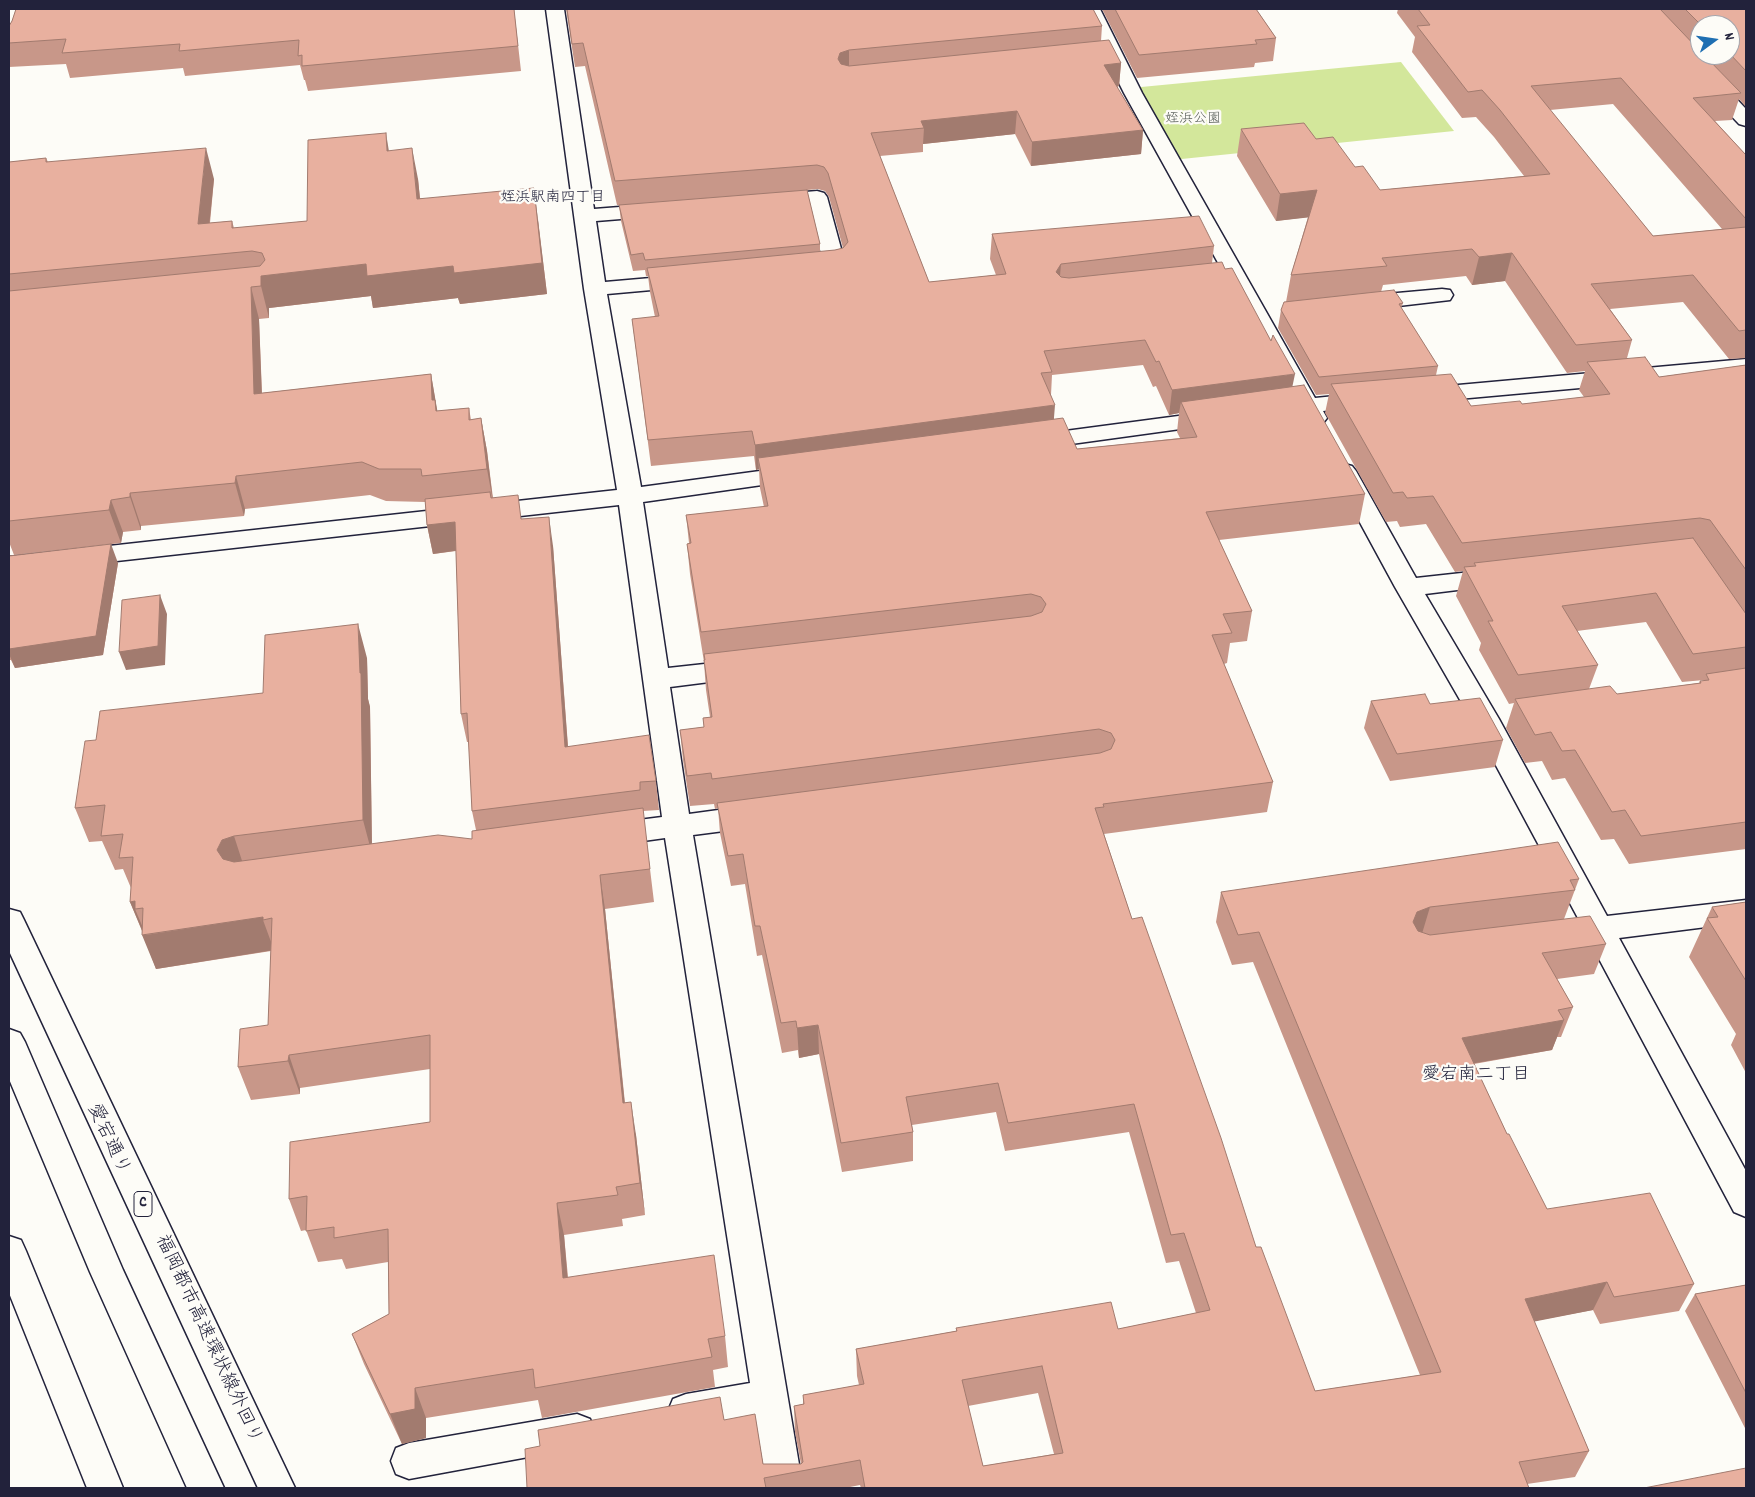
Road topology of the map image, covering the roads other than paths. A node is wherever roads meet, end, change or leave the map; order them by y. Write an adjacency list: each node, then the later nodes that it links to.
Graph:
1 (555, 9): 7 (main road)
2 (1091, 9): 14 (main road)
3 (1700, 71): 4 (main road)
4 (1746, 120)
5 (750, 203): 8 (main road)
6 (682, 208): 7 (main road)
7 (585, 216): 10 (main road)
8 (797, 271)
9 (701, 280): 10 (main road)
10 (595, 289): 17 (main road)
11 (1442, 295): 12 (main road)
12 (1345, 305)
13 (1746, 366): 14 (main road)
14 (1308, 405): 15 (main road); 20 (main road)
15 (1013, 445)
16 (817, 471): 17 (main road)
17 (630, 496): 18 (main road); 22 (main road)
18 (9, 565)
19 (1525, 574): 20 (main road)
20 (1408, 587): 24 (main road)
21 (764, 666): 22 (main road)
22 (656, 679): 26 (main road)
23 (1514, 715): 24 (main road)
24 (1485, 719): 31 (main road)
25 (784, 812): 26 (main road)
26 (677, 826): 27 (main road); 36 (main road)
27 (579, 839)
28 (1746, 912): 31 (main road)
29 (9, 920): 43 (main road, 福岡都市高速環状線外回り / C)
30 (9, 928): 42 (main road, 愛宕通り)
31 (1599, 929): 32 (main road); 34 (main road)
32 (1559, 934)
33 (9, 1042): 41 (main road)
34 (1746, 1202)
35 (9, 1249): 40 (main road)
36 (770, 1396): 37 (main road); 44 (main road)
37 (653, 1417)
38 (604, 1426): 39 (main road)
39 (409, 1461)
40 (106, 1488)
41 (206, 1488)
42 (268, 1488)
43 (277, 1488)
44 (785, 1488)

